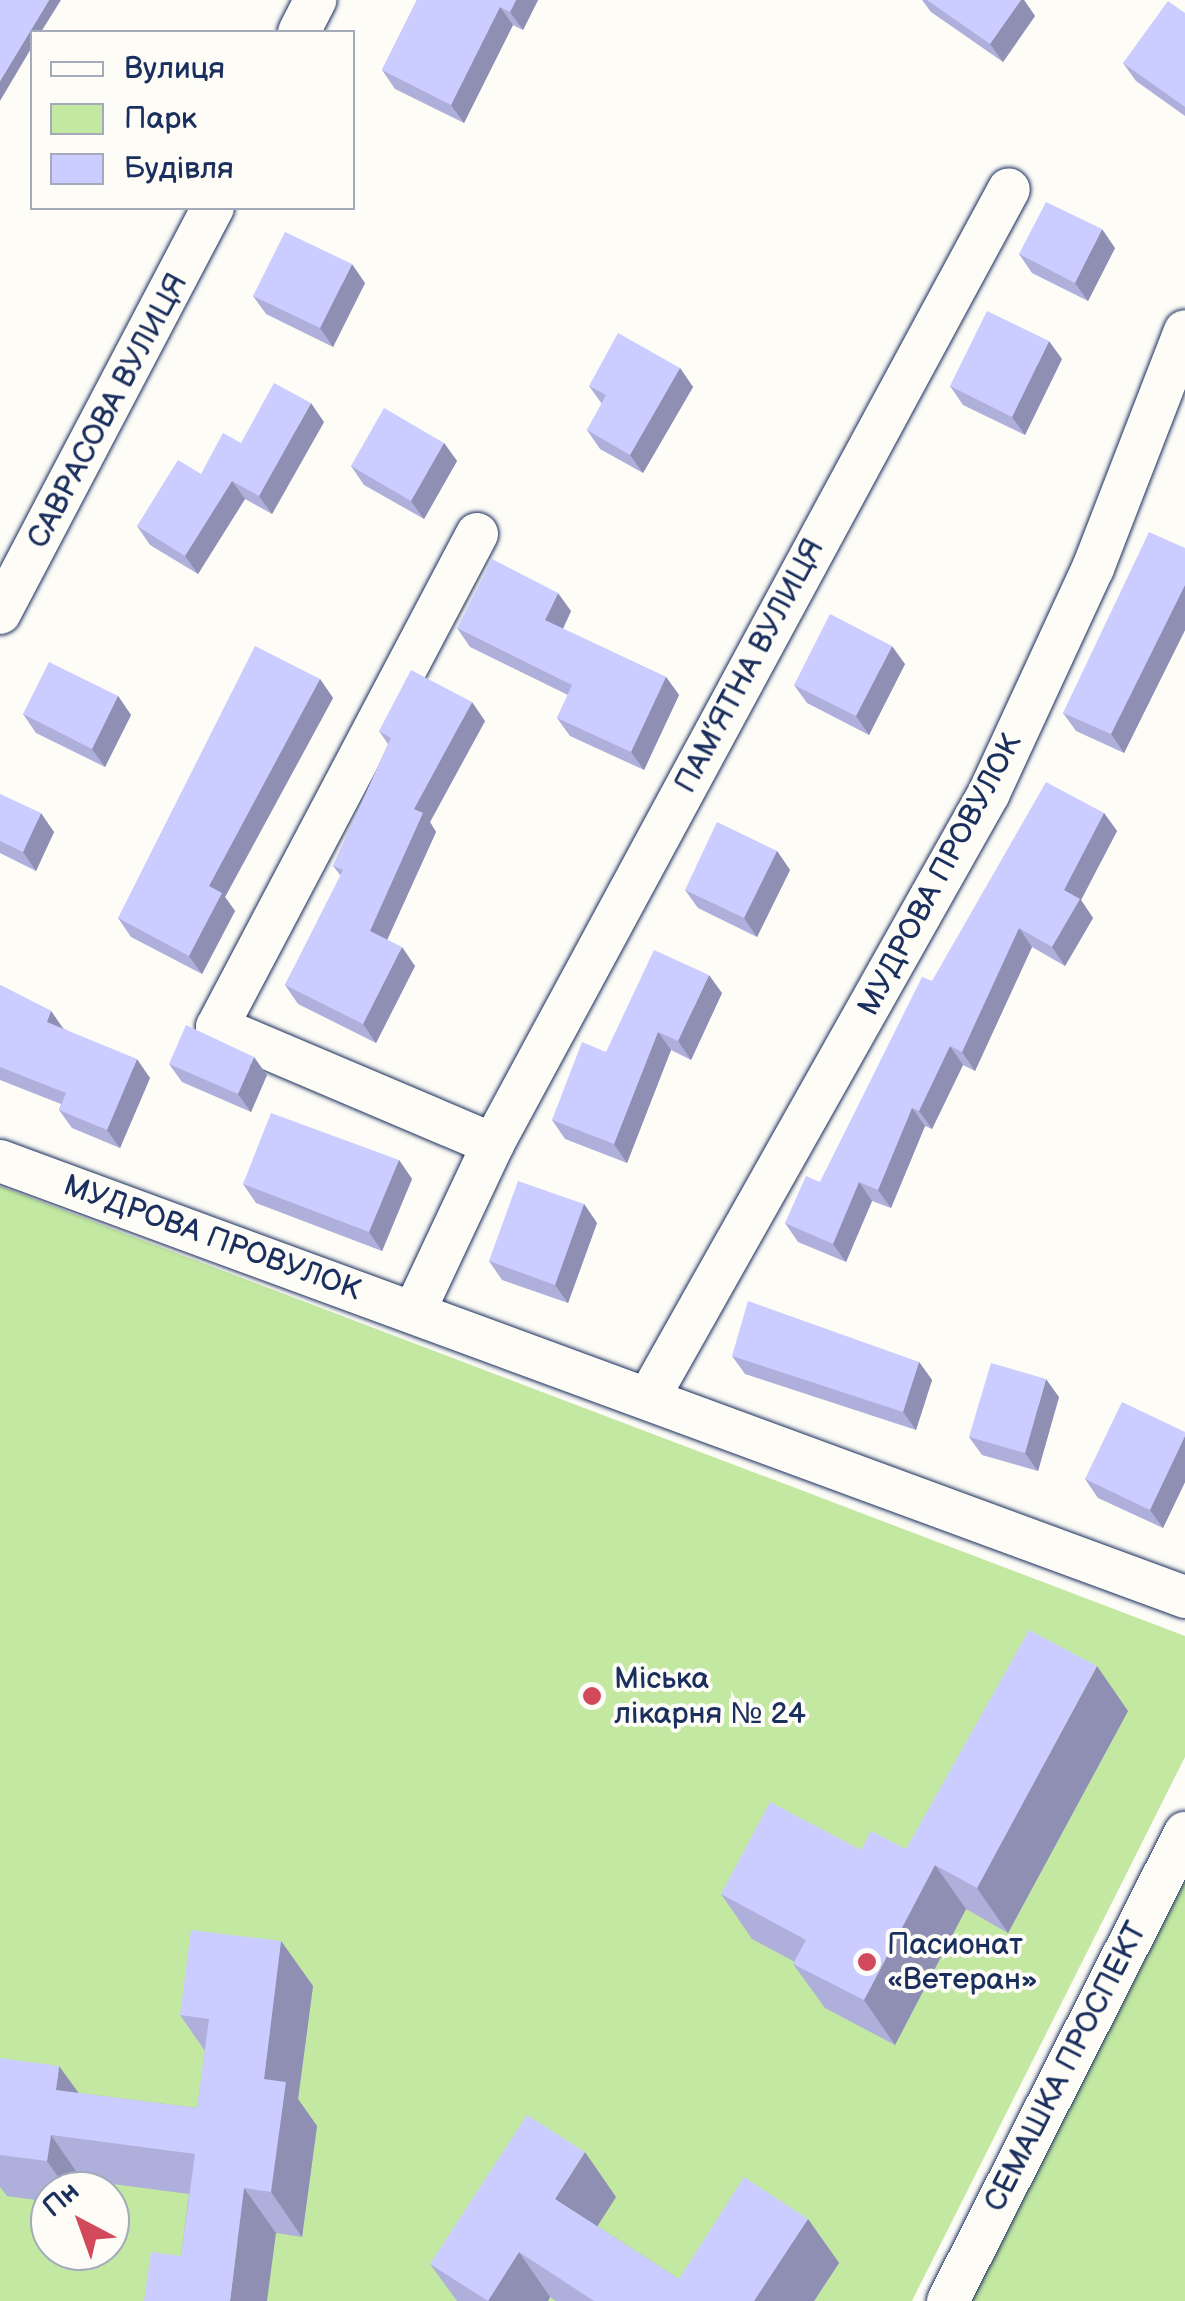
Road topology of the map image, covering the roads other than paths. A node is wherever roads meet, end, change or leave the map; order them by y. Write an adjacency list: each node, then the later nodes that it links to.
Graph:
1 (315, 0): 2 (street)
2 (300, 30)
3 (1009, 190): 8 (street, ПАМ’ЯТНА ВУЛИЦЯ)
4 (212, 210): 7 (street, САВРАСОВА ВУЛИЦЯ)
5 (1185, 331): 11 (street, МУДРОВА ПРОВУЛОК)
6 (477, 534): 8 (street)
7 (0, 612)
8 (493, 1144): 10 (street, ПАМ’ЯТНА ВУЛИЦЯ)
9 (0, 1161): 10 (street, МУДРОВА ПРОВУЛОК)
10 (415, 1310): 11 (street, МУДРОВА ПРОВУЛОК)
11 (649, 1398): 12 (street, МУДРОВА ПРОВУЛОК)
12 (1185, 1598)
13 (1185, 1833): 14 (street, СЕМАШКА ПРОСПЕКТ)
14 (948, 2301)

